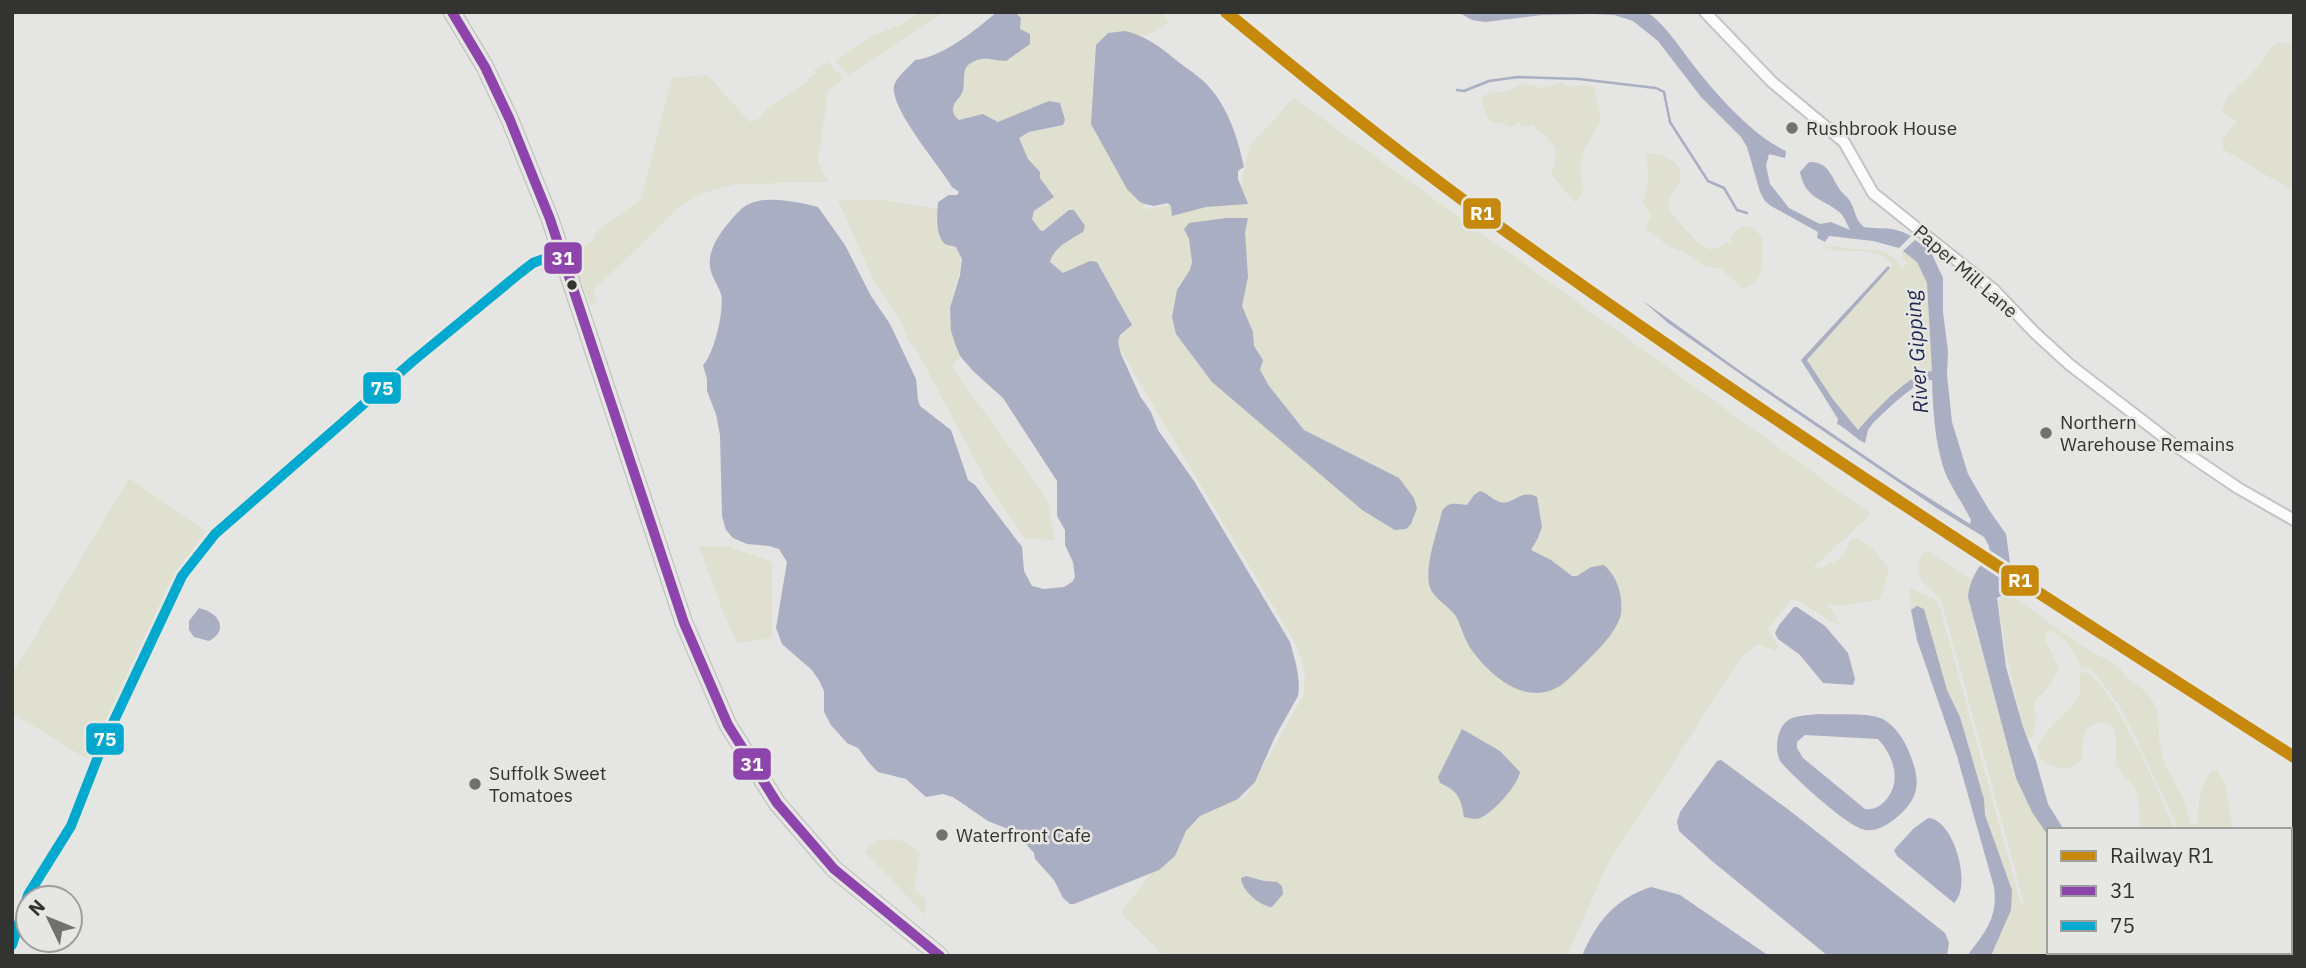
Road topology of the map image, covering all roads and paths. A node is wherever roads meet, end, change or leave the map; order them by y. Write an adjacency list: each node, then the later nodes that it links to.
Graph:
1 (452, 12): 3 (main road)
2 (1705, 12): 4 (street, Paper Mill Lane)
3 (562, 252): 5 (street); 6 (main road)
4 (2294, 520)
5 (12, 945)
6 (940, 956)

